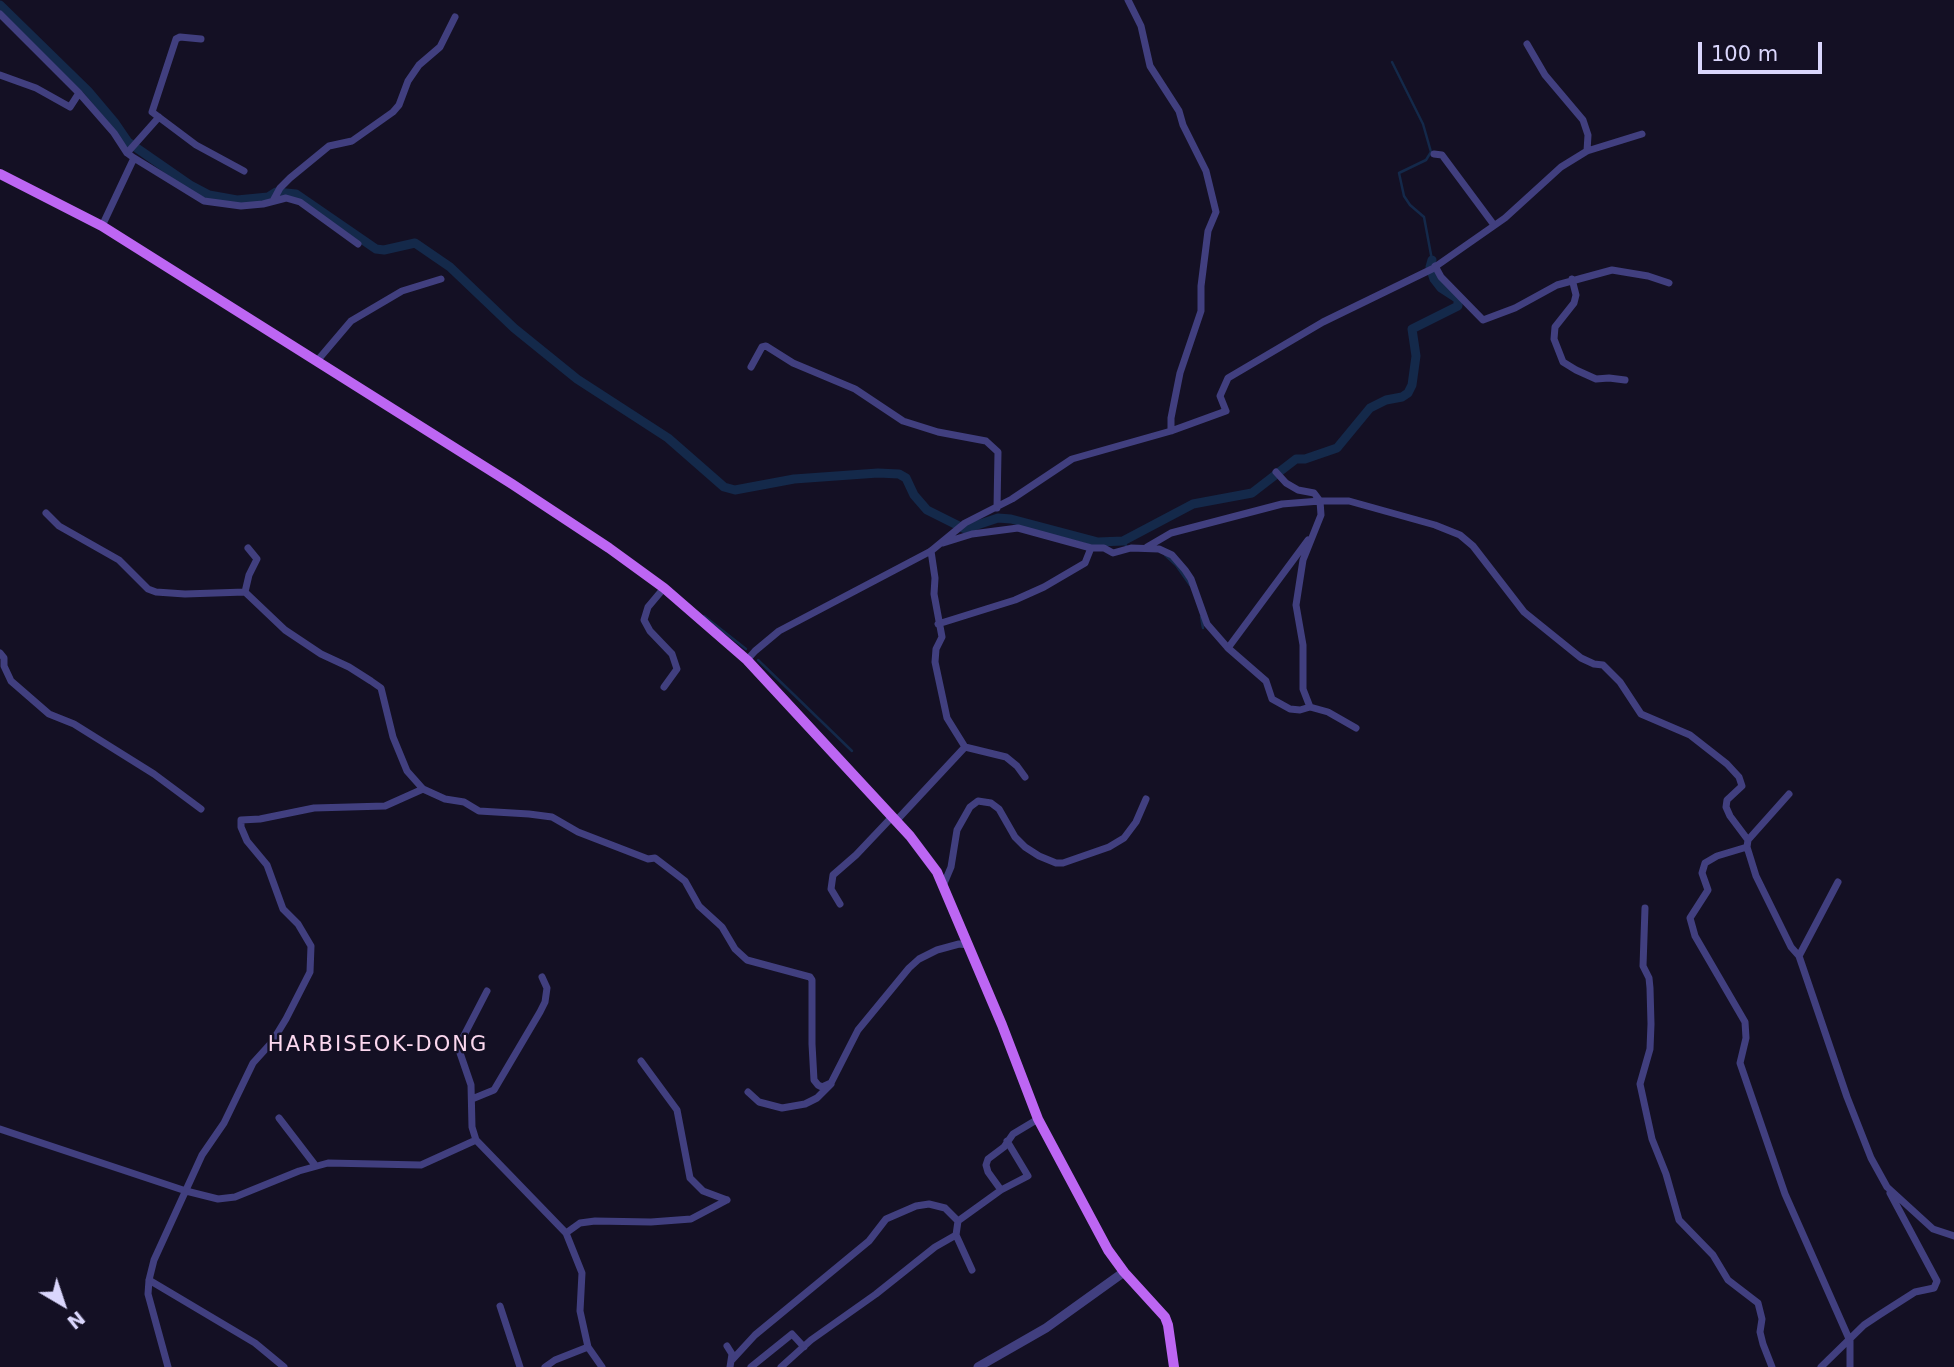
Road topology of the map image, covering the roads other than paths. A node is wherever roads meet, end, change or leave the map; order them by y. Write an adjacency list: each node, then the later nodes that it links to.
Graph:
1 (1128, 0): 26 (street)
2 (0, 14): 7 (street)
3 (455, 17): 15 (street)
4 (201, 38): 8 (street)
5 (1527, 44): 10 (street)
6 (0, 75): 7 (street)
7 (79, 93): 11 (street)
8 (159, 117): 11 (street); 13 (street)
9 (1642, 134): 10 (street)
10 (1587, 151): 16 (street)
11 (132, 152): 15 (street); 17 (street)
12 (1434, 153): 16 (street)
13 (244, 171)
14 (0, 174): 17 (main road)
15 (274, 199): 18 (street)
16 (1494, 225): 19 (street)
17 (102, 226): 23 (main road)
18 (358, 244)
19 (1431, 268): 21 (street); 26 (street)
20 (441, 279): 23 (street)
21 (1572, 279): 22 (street); 25 (street)
22 (1669, 283)
23 (317, 361): 37 (main road)
24 (751, 368): 29 (street)
25 (1625, 380)
26 (1171, 431): 29 (street)
27 (1278, 475): 28 (street)
28 (1320, 501): 31 (street); 33 (street); 53 (street)
29 (997, 508): 32 (street)
30 (46, 513): 38 (street)
31 (1314, 531): 40 (street); 44 (street)
32 (939, 545): 35 (street); 36 (street)
33 (1147, 547): 35 (street); 40 (street)
34 (248, 548): 38 (street)
35 (1091, 548): 39 (street)
36 (931, 551): 39 (street); 42 (street)
37 (664, 588): 42 (main road); 43 (street)
38 (245, 592): 48 (street)
39 (939, 624): 46 (street)
40 (1228, 648): 44 (street)
41 (0, 653): 51 (street)
42 (747, 660): 52 (main road)
43 (664, 687)
44 (1310, 707): 45 (street)
45 (1356, 728)
46 (965, 747): 47 (street); 52 (street)
47 (1025, 777)
48 (423, 789): 63 (street); 74 (street)
49 (1789, 794): 53 (street)
50 (1146, 799): 55 (street)
51 (201, 809)
52 (894, 819): 55 (main road); 56 (street)
53 (1748, 844): 59 (street); 83 (street)
54 (1838, 882): 59 (street)
55 (943, 887): 58 (main road)
56 (840, 904)
57 (1645, 908): 97 (street)
58 (970, 945): 63 (street); 67 (main road)
59 (1799, 956): 72 (street)
60 (542, 977): 65 (street)
61 (487, 991): 65 (street)
62 (641, 1061): 76 (street)
63 (831, 1083): 64 (street)
64 (748, 1092)
65 (472, 1099): 69 (street)
66 (279, 1118): 71 (street)
67 (1038, 1119): 70 (street); 80 (main road)
68 (0, 1129): 74 (street)
69 (477, 1140): 71 (street); 76 (street)
70 (1007, 1141): 73 (street); 73 (street)
71 (315, 1165): 74 (street)
72 (1887, 1187): 78 (street); 83 (street)
73 (1001, 1190): 75 (street)
74 (186, 1191): 81 (street)
75 (958, 1221): 77 (street); 87 (street)
76 (566, 1233): 85 (street)
77 (956, 1235): 79 (street); 86 (street)
78 (1954, 1236)
79 (972, 1270)
80 (1124, 1272): 95 (street); 96 (main road)
81 (149, 1280): 88 (street); 89 (street)
82 (500, 1306): 90 (street)
83 (1850, 1341): 98 (street); 99 (street)
84 (727, 1346): 87 (street)
85 (587, 1347): 91 (street); 92 (street)
86 (804, 1347): 93 (street); 94 (street)
87 (731, 1364)
88 (168, 1367)
89 (285, 1367)
90 (520, 1367)
91 (545, 1367)
92 (602, 1367)
93 (751, 1367)
94 (781, 1367)
95 (978, 1367)
96 (1174, 1367)
97 (1772, 1367)
98 (1821, 1367)
99 (1850, 1367)

